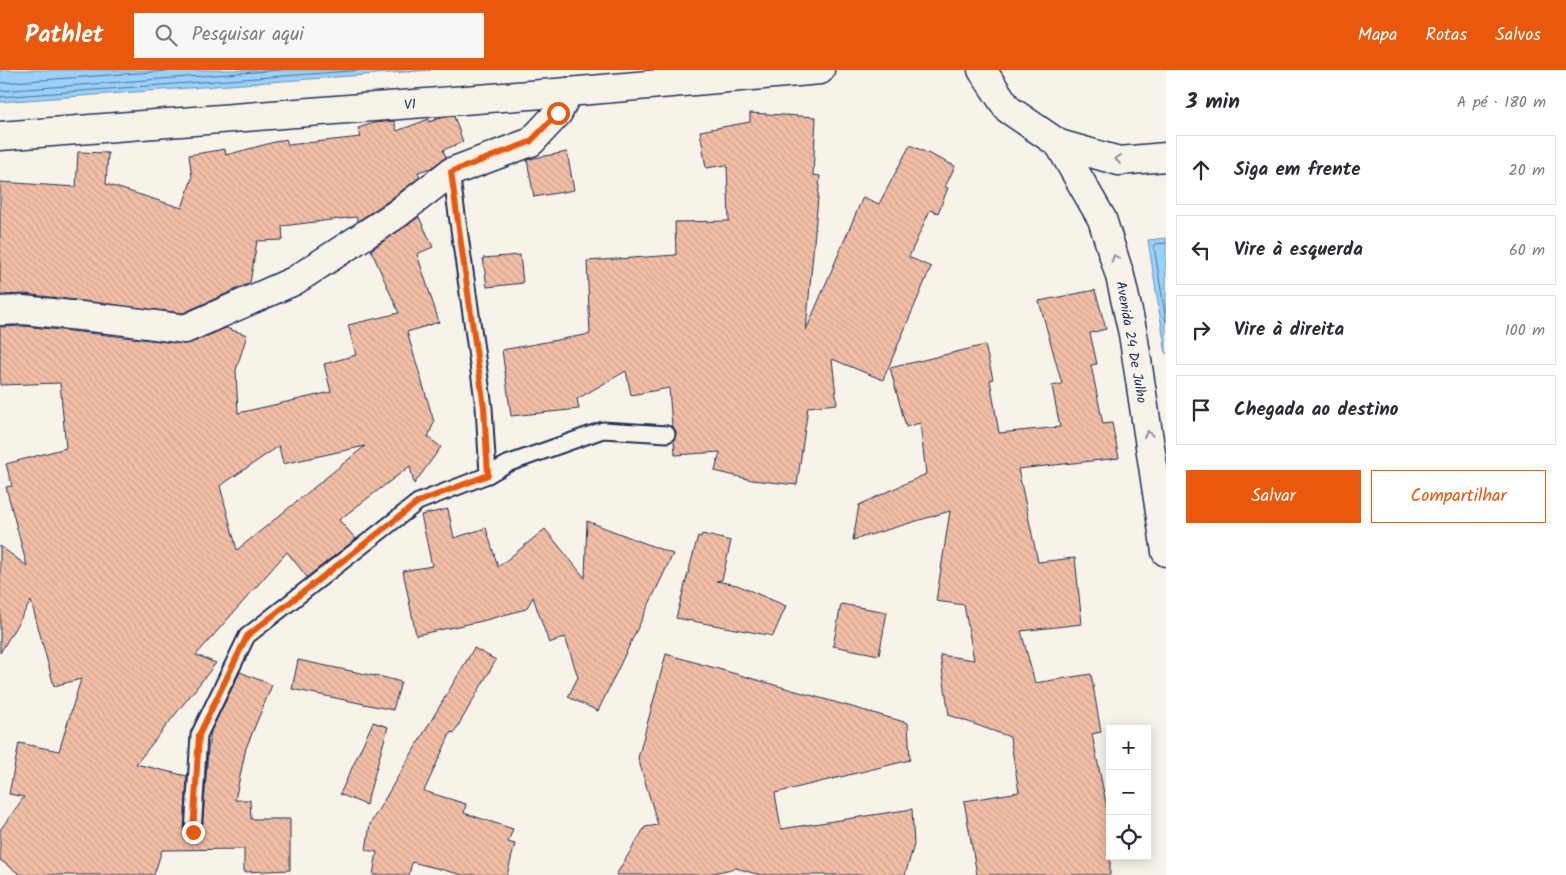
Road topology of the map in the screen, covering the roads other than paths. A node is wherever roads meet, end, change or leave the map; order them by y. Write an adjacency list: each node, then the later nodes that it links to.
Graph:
1 (820, 70): 3 (street, V1)
2 (982, 70): 5 (street)
3 (568, 92): 4 (street, V1); 7 (street)
4 (0, 136)
5 (1059, 144): 6 (street, one-way to 5); 11 (street, Avenida 24 De Julho, one-way to 5)
6 (1166, 157)
7 (451, 172): 8 (street); 10 (lane)
8 (0, 311)
9 (667, 434): 10 (lane)
10 (488, 475): 12 (lane)
11 (1166, 552)
12 (193, 832)

